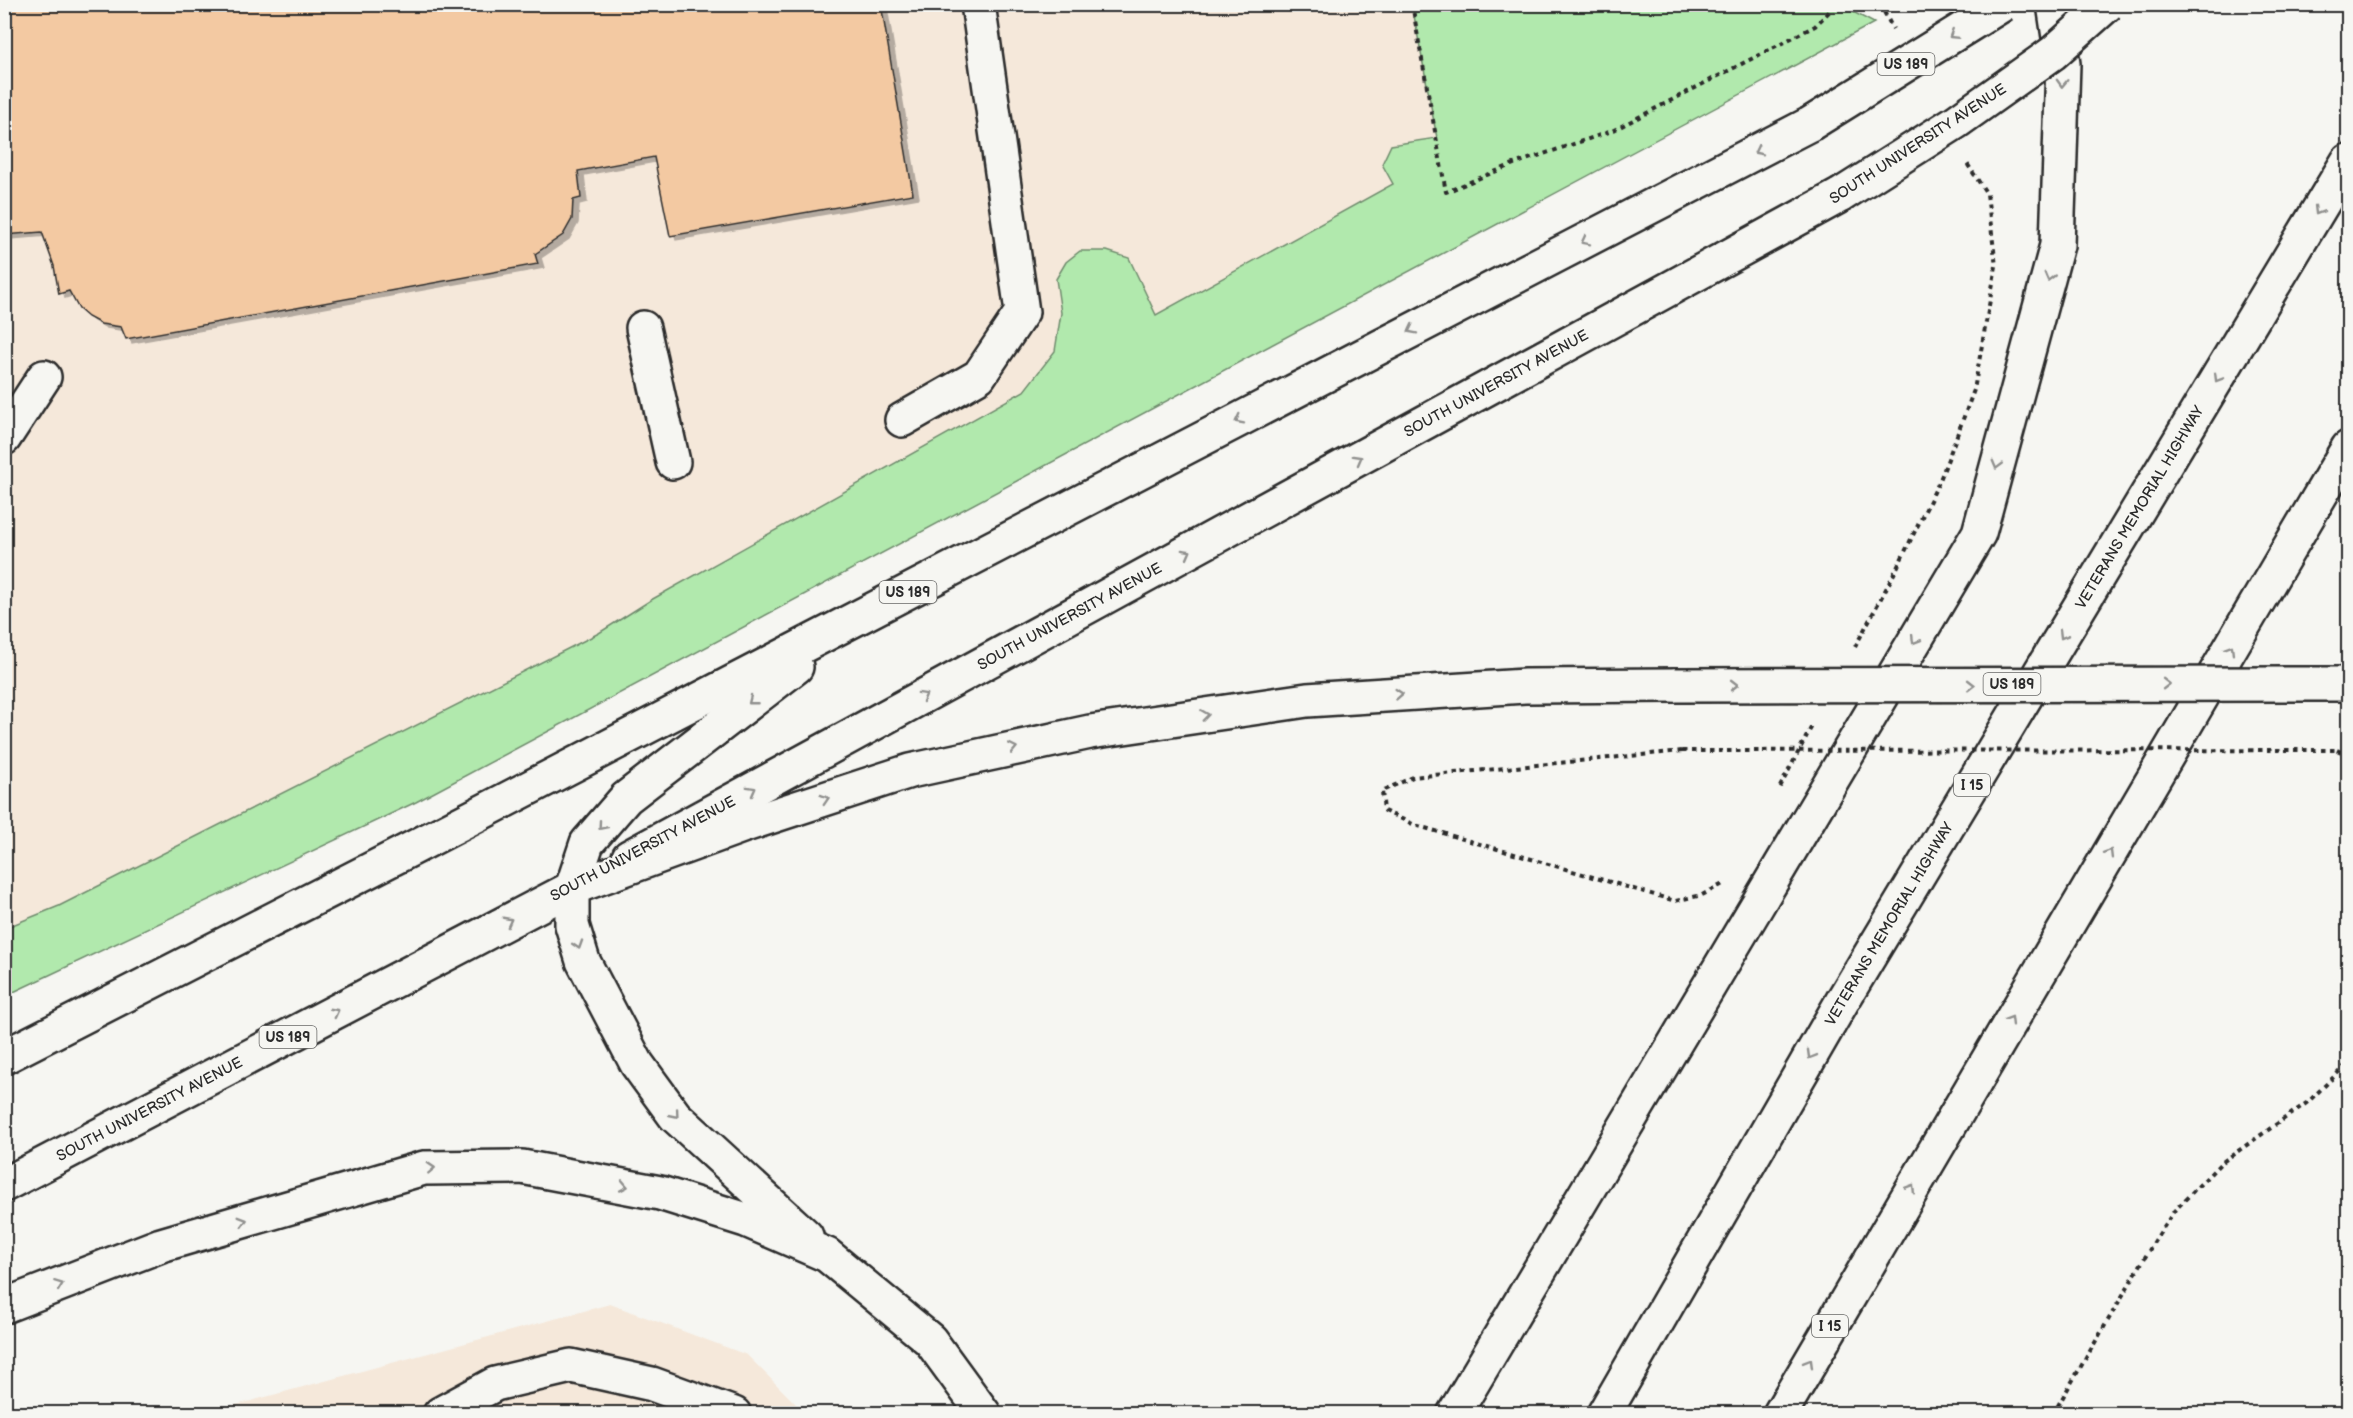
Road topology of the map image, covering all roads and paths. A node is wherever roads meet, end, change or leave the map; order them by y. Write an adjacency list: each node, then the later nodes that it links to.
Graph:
1 (978, 4): 13 (main road)
2 (1412, 4): 3 (path)
3 (1837, 4)
4 (1880, 4): 8 (path)
5 (2003, 4): 17 (main road, US 189, one-way to 17, bridge)
6 (2054, 4): 35 (main road, one-way to 35)
7 (2108, 4): 26 (main road, SOUTH UNIVERSITY AVENUE, one-way to 7, bridge)
8 (1899, 40)
9 (1964, 158): 18 (path)
10 (2349, 161): 36 (main road, VETERANS MEMORIAL HIGHWAY / I 15, one-way to 36)
11 (643, 328): 16 (main road)
12 (44, 377): 14 (main road)
13 (902, 420)
14 (4, 438)
15 (2349, 448): 37 (main road, I 15, one-way to 15)
16 (673, 462)
17 (864, 614): 26 (main road, one-way to 26); 27 (main road, US 189)
18 (1851, 653)
19 (2349, 684): 26 (main road, US 189, one-way to 19, bridge)
20 (1818, 716): 24 (path)
21 (2337, 750): 22 (path); 23 (path); 25 (path, bridge)
22 (2349, 751)
23 (2349, 755)
24 (1779, 788)
25 (1732, 880)
26 (572, 888): 29 (main road, SOUTH UNIVERSITY AVENUE / US 189, one-way to 26); 30 (main road, one-way to 30)
27 (4, 1057)
28 (2349, 1063): 38 (path)
29 (4, 1185)
30 (827, 1255): 31 (main road, one-way to 30); 34 (main road)
31 (4, 1306)
32 (440, 1413): 33 (main road)
33 (734, 1413)
34 (984, 1413)
35 (1454, 1413)
36 (1604, 1413)
37 (1780, 1413)
38 (2053, 1413)

